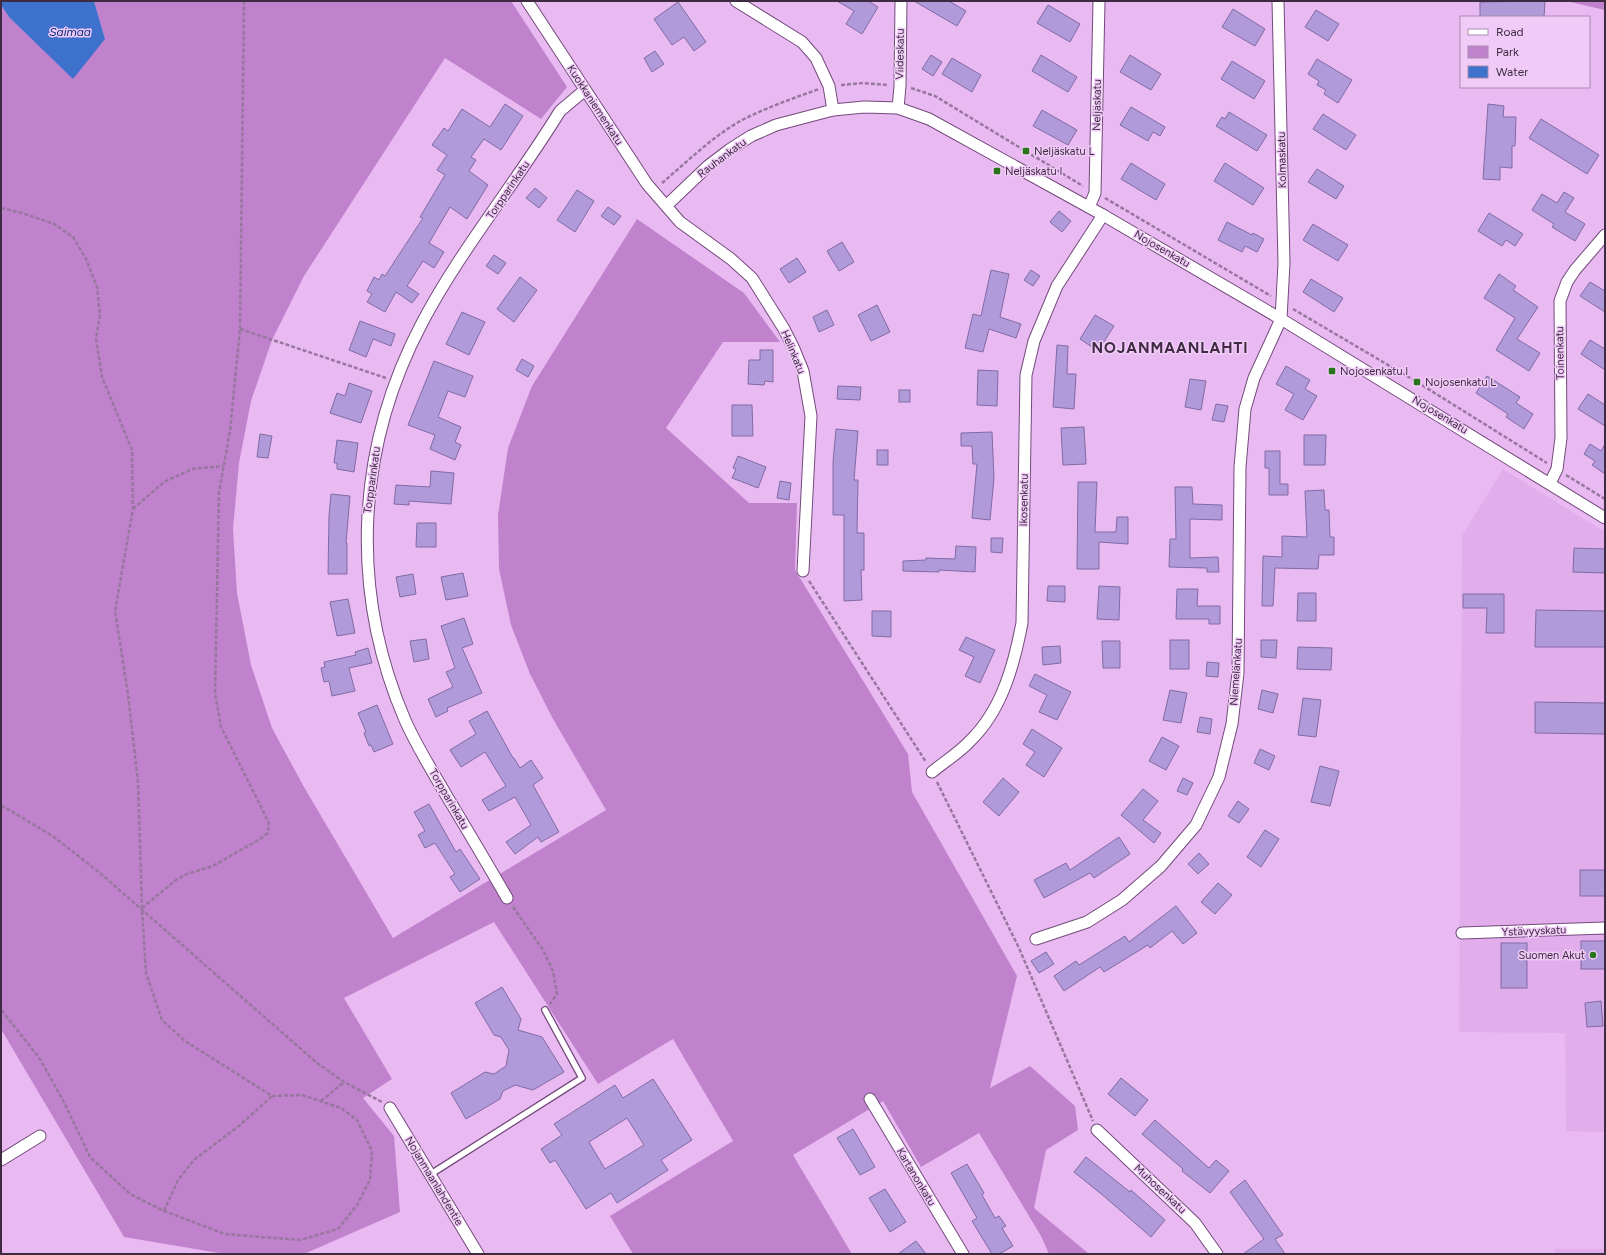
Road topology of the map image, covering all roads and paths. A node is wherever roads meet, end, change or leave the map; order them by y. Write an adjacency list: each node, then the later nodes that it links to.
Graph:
1 (244, 1): 16 (path)
2 (527, 1): 7 (street, Kuokkaniemenkatu)
3 (736, 1): 9 (street)
4 (901, 1): 8 (street, Viideskatu)
5 (1099, 1): 11 (street, Neljäskatu)
6 (1278, 1): 15 (street, Kolmaskatu)
7 (585, 90): 10 (street, Kuokkaniemenkatu); 17 (street, Torpparinkatu)
8 (898, 108): 9 (street, Nojosenkatu); 11 (street, Nojosenkatu)
9 (833, 110): 10 (street, Rauhankatu)
10 (666, 206): 22 (street, Helinkatu)
11 (1089, 207): 13 (street, Nojosenkatu)
12 (1, 208): 20 (path)
13 (1103, 215): 15 (street, Nojosenkatu); 23 (street, Ikosenkatu)
14 (1605, 235): 19 (street, Toinenkatu)
15 (1281, 319): 19 (street, Nojosenkatu); 29 (street, Niemelänkatu)
16 (240, 329): 17 (path); 18 (path)
17 (396, 382): 25 (street, Torpparinkatu)
18 (223, 466): 20 (path); 26 (path)
19 (1550, 483): 21 (street, Nojosenkatu)
20 (133, 509): 26 (path)
21 (1605, 518)
22 (803, 571): 23 (path)
23 (932, 772): 37 (path)
24 (1, 806): 26 (path)
25 (507, 898): 31 (path)
26 (142, 909): 32 (path); 33 (path)
27 (1605, 928): 28 (street, Ystävyyskatu)
28 (1462, 933)
29 (1036, 939)
30 (1, 1008): 41 (path)
31 (545, 1010): 40 (lane)
32 (344, 1082): 35 (path); 36 (path)
33 (272, 1096): 35 (path); 41 (path)
34 (870, 1099): 43 (street, Kartanonkatu)
35 (320, 1102): 41 (path)
36 (390, 1108): 40 (street, Nojanmaanlahdentie)
37 (1097, 1130): 44 (street, Muhosenkatu)
38 (40, 1136): 39 (street)
39 (1, 1160)
40 (431, 1174): 42 (street, Nojanmaanlahdentie)
41 (164, 1211)
42 (478, 1254)
43 (963, 1254)
44 (1216, 1254)

